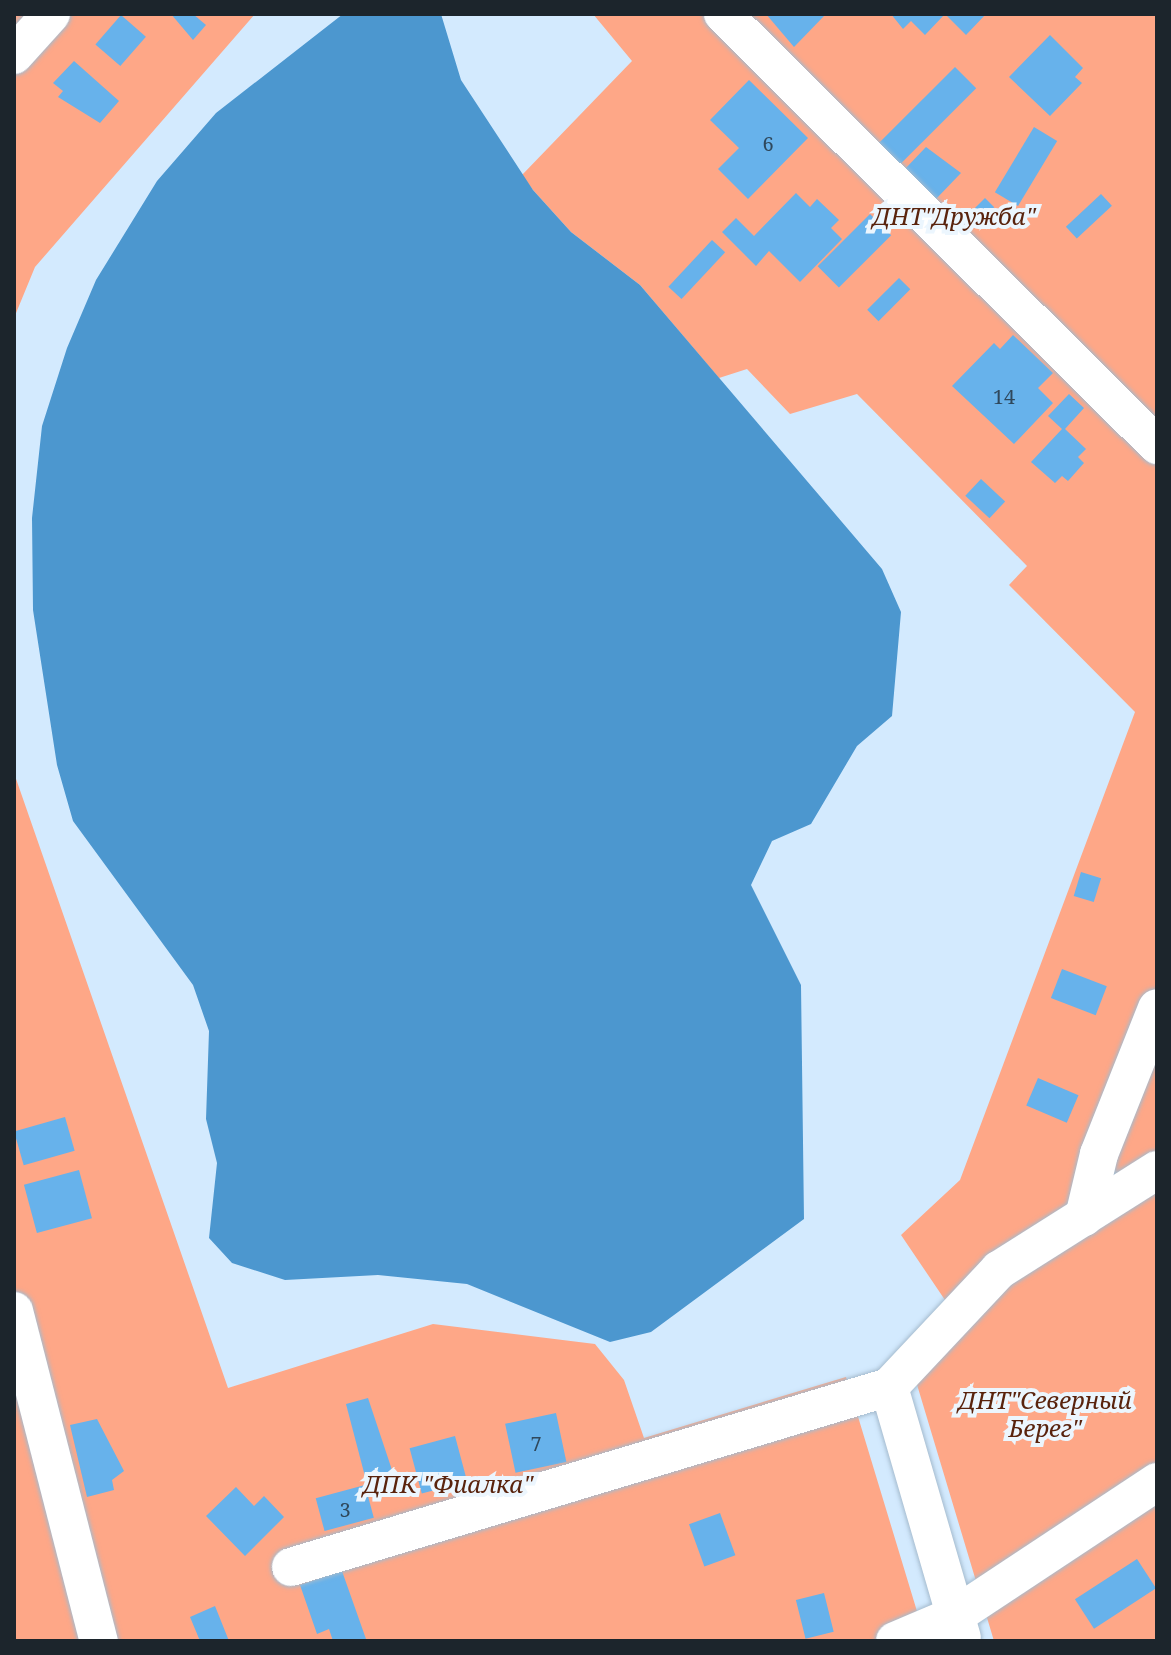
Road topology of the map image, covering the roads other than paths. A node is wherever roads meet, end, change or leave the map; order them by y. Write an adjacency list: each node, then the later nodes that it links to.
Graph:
1 (51, 14): 3 (street)
2 (723, 14): 4 (street)
3 (14, 55)
4 (1157, 445)
5 (1157, 1008): 7 (street)
6 (1157, 1170): 7 (street)
7 (1084, 1217): 9 (street)
8 (14, 1311): 13 (street)
9 (889, 1387): 11 (street); 12 (street)
10 (1157, 1482): 12 (street)
11 (291, 1567)
12 (959, 1628): 14 (street)
13 (99, 1641)
14 (895, 1641)

